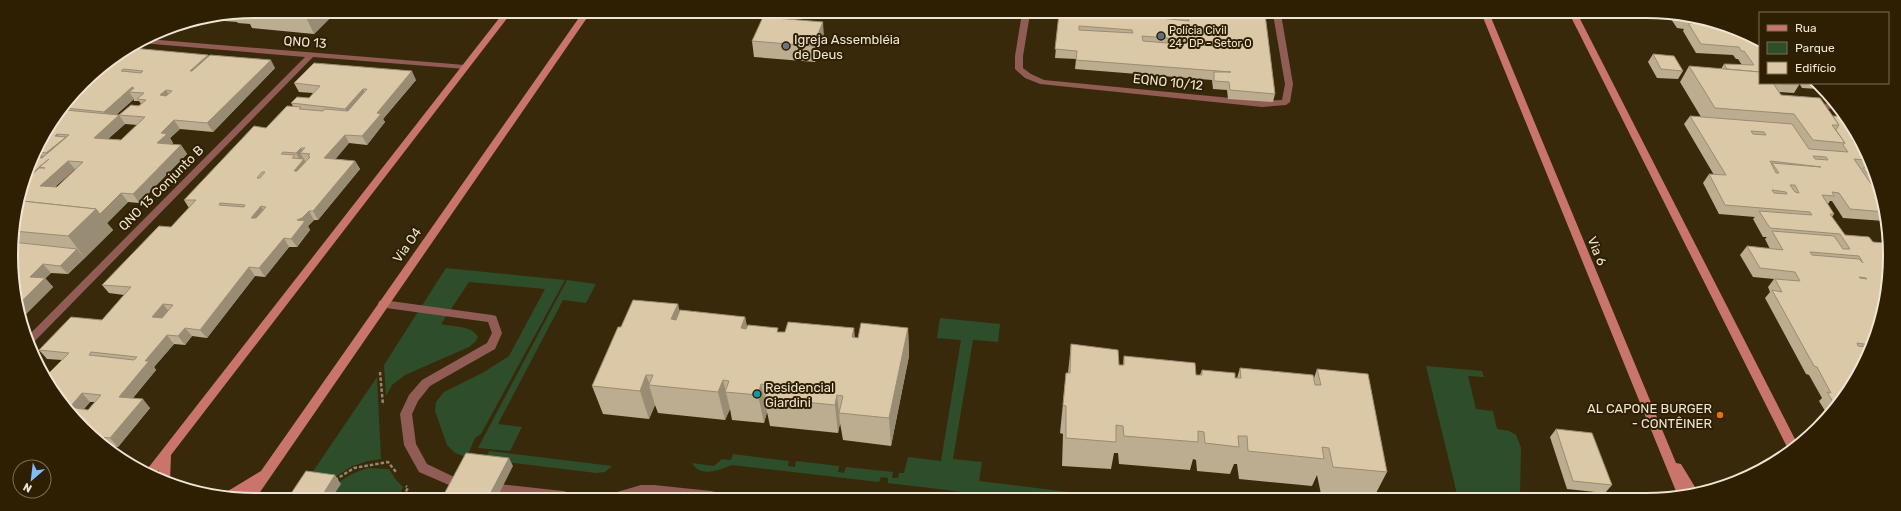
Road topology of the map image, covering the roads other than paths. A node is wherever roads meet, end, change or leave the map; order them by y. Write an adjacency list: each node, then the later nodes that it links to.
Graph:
1 (503, 18): 9 (main road)
2 (583, 18): 12 (main road, Via O4)
3 (1025, 18): 4 (street, EQNO 10/12)
4 (1278, 18)
5 (1487, 18): 15 (main road, Via 6)
6 (1576, 18): 14 (main road)
7 (151, 42): 8 (street, QNO 13)
8 (311, 54): 9 (street, QNO 13); 13 (street, QNO 13 Conjunto B)
9 (465, 66): 16 (main road)
10 (1801, 105): 11 (street)
11 (1830, 107)
12 (383, 304): 18 (main road, Via O4); 25 (street)
13 (33, 337)
14 (1791, 443)
15 (1664, 448): 20 (main road); 22 (main road, Via 6)
16 (165, 454): 17 (main road); 19 (main road)
17 (152, 470)
18 (266, 474): 23 (main road); 24 (main road, Via O4)
19 (165, 475)
20 (1690, 488)
21 (654, 490): 26 (street); 27 (street); 28 (street)
22 (1681, 490)
23 (237, 492)
24 (253, 493)
25 (534, 493)
26 (628, 493)
27 (663, 493)
28 (682, 493)

